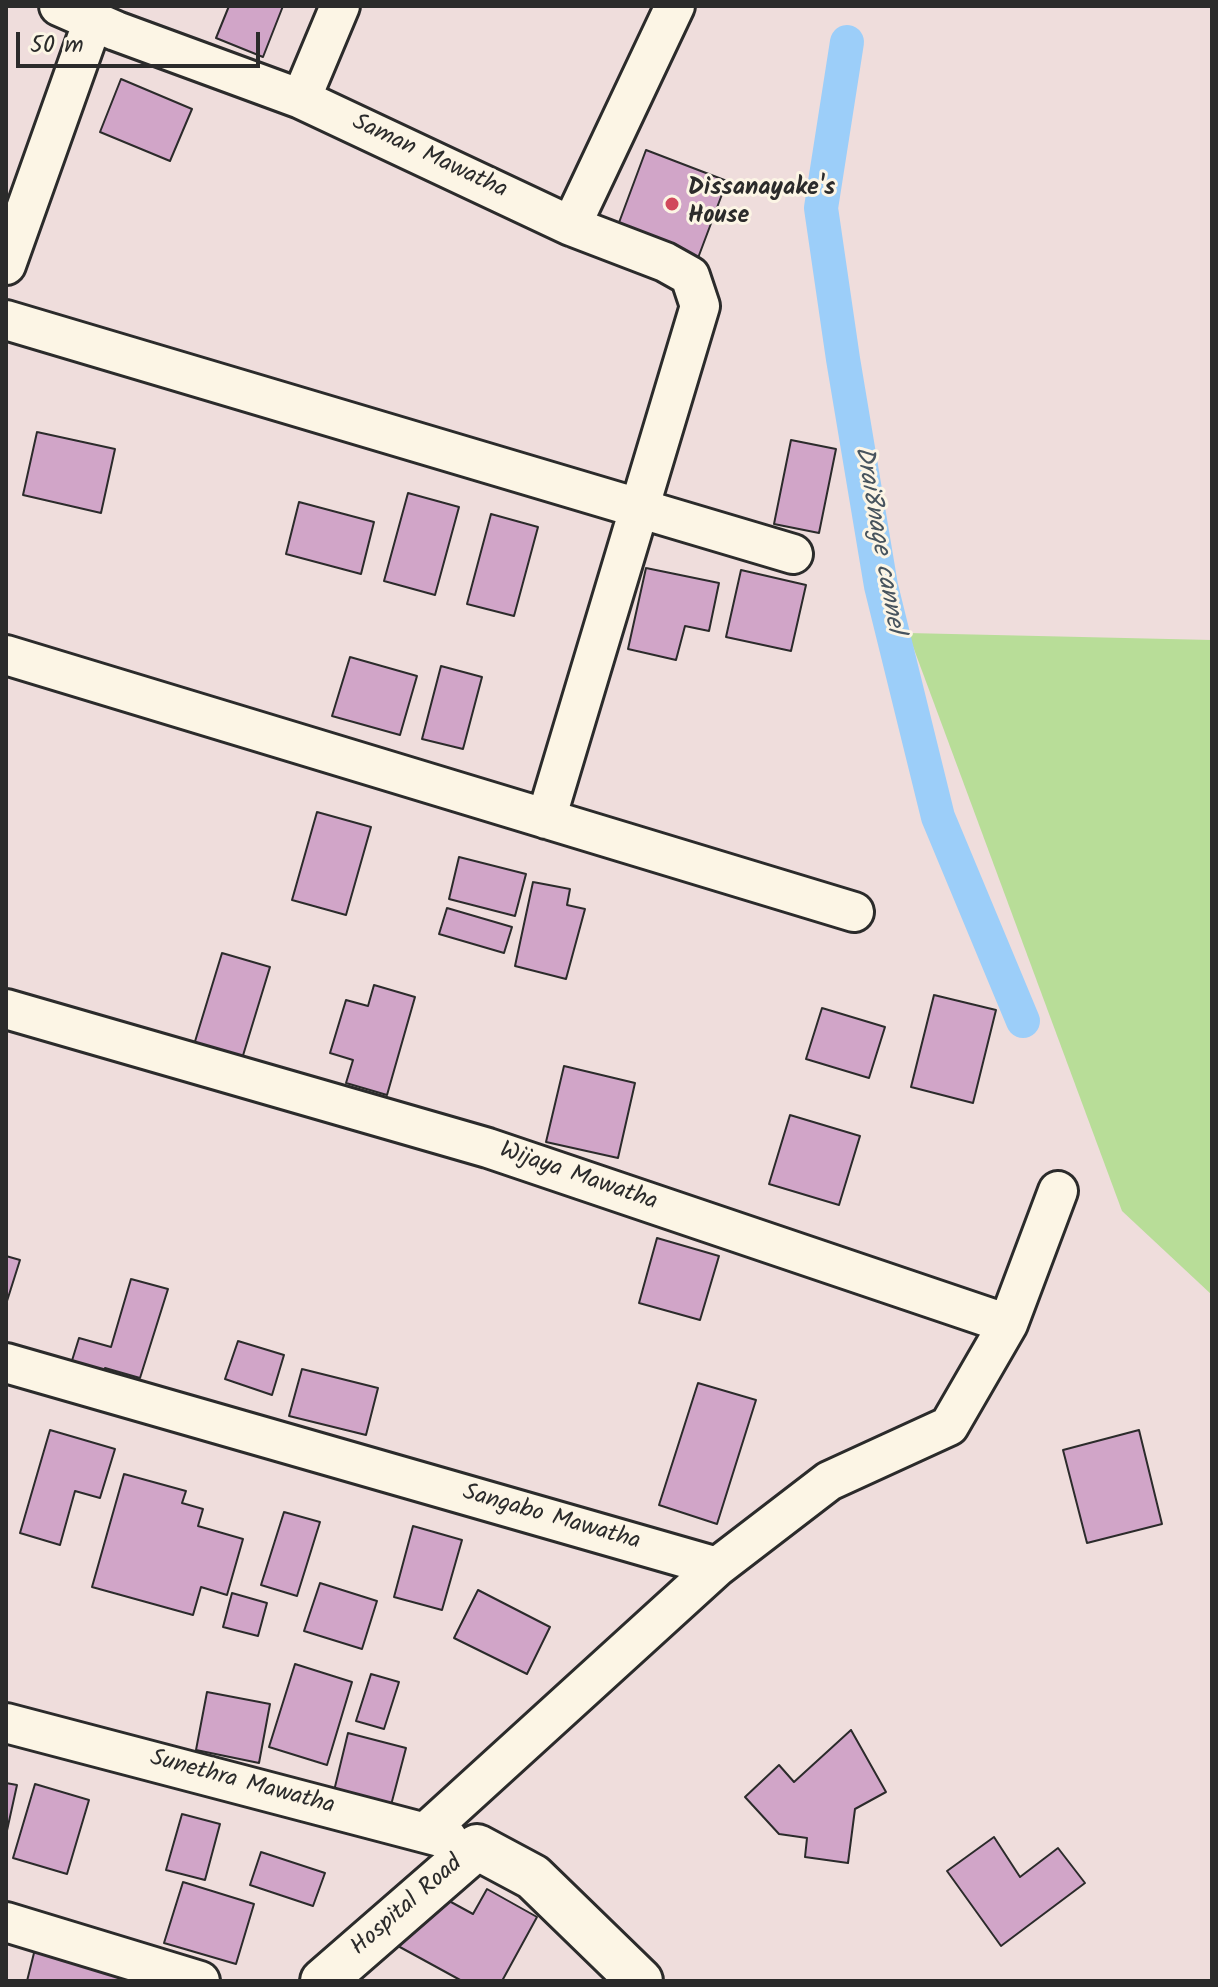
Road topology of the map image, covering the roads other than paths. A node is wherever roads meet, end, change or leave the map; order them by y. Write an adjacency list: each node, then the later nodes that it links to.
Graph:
1 (340, 6): 4 (street)
2 (675, 6): 5 (street)
3 (76, 13): 4 (street, Saman Mawatha); 6 (street)
4 (301, 99): 5 (street, Saman Mawatha)
5 (571, 226): 8 (street, Saman Mawatha)
6 (6, 265)
7 (6, 320): 8 (street)
8 (639, 508): 9 (street); 11 (street, Saman Mawatha)
9 (793, 554)
10 (6, 655): 11 (street)
11 (546, 819): 12 (street)
12 (854, 912)
13 (6, 1009): 15 (street, Wijaya Mawatha)
14 (1058, 1191): 15 (street)
15 (1008, 1324): 17 (street)
16 (6, 1363): 17 (street, Sangabo Mawatha)
17 (717, 1567): 19 (street)
18 (6, 1723): 19 (street, Sunethra Mawatha)
19 (426, 1832): 20 (street, Sunethra Mawatha)
20 (477, 1847): 23 (street, Hospital Road); 24 (street, Hospital Road)
21 (6, 1922): 22 (street)
22 (200, 1981)
23 (323, 1981)
24 (640, 1981)

